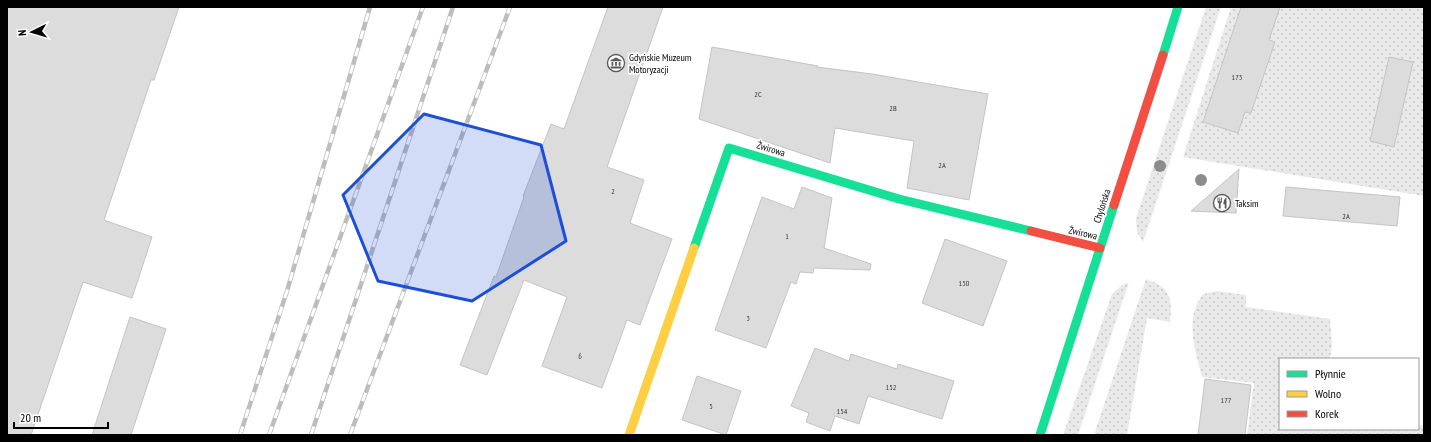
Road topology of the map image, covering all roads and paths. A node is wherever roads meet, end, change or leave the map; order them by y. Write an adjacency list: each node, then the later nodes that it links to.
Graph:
1 (1178, 7): 2 (street, Chylońska)
2 (1100, 248): 3 (street, Żwirowa); 4 (street, Chylońska)
3 (629, 435)
4 (1040, 435)

